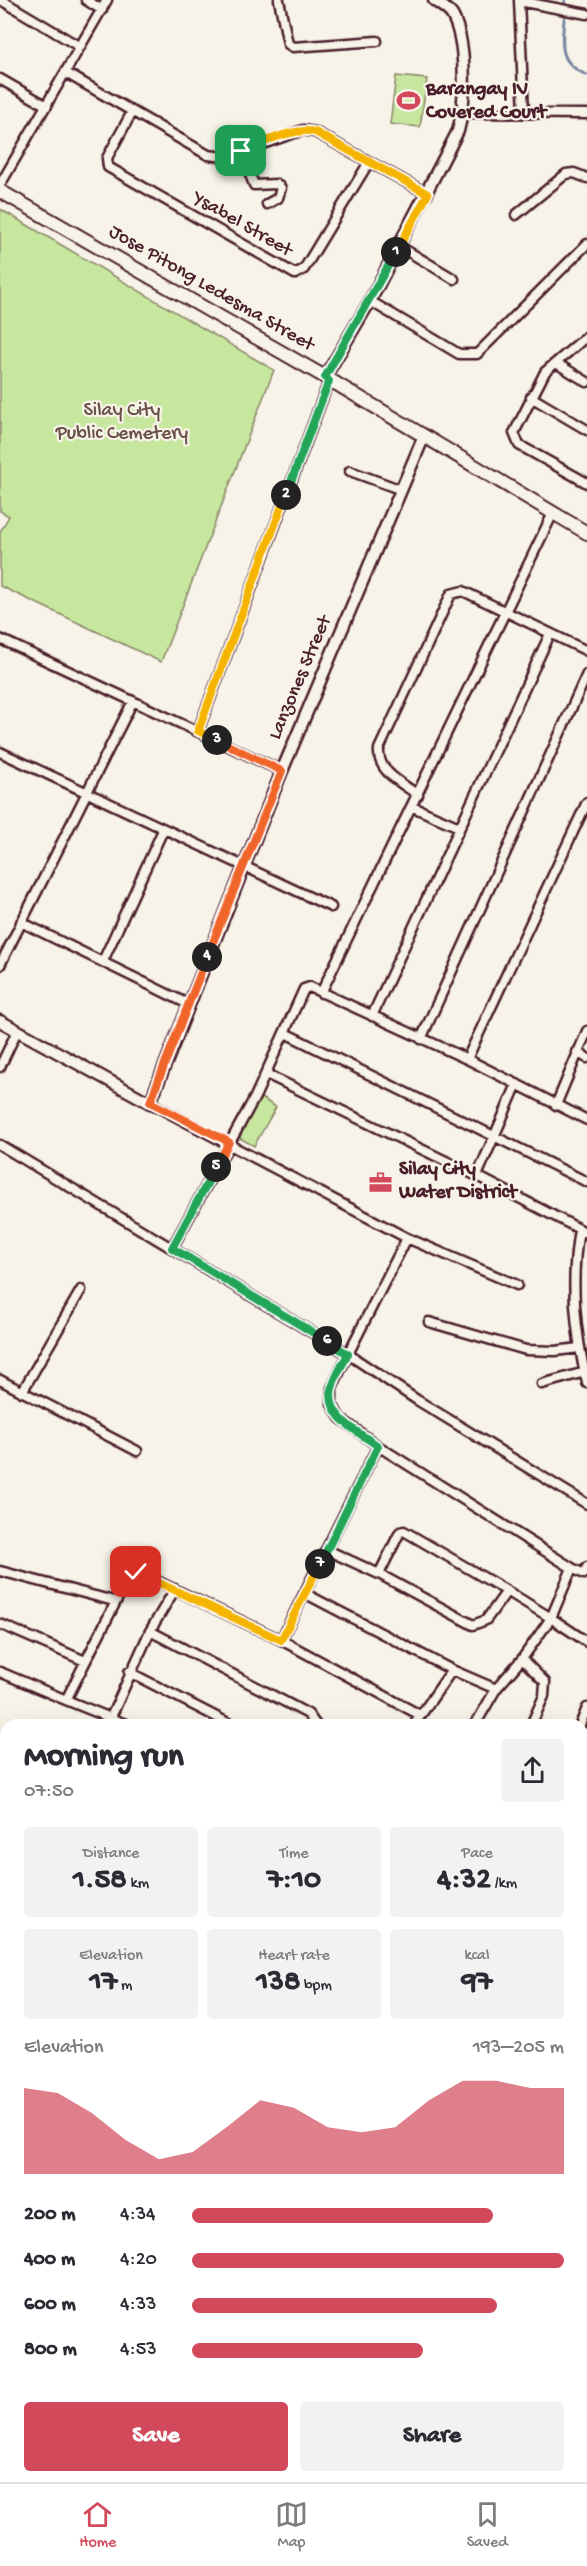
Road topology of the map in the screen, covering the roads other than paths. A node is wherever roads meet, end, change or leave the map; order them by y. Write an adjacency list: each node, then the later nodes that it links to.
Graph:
1 (1, 0): 10 (street)
2 (86, 0): 7 (street)
3 (107, 0): 7 (street)
4 (279, 0): 9 (street)
5 (434, 0): 15 (street)
6 (519, 1): 8 (street); 16 (street)
7 (102, 10): 10 (street)
8 (587, 14)
9 (377, 41)
10 (80, 47): 11 (street)
11 (66, 73): 13 (street); 14 (street)
12 (0, 79): 13 (street)
13 (47, 106): 21 (street)
14 (132, 112): 18 (street); 19 (street, Ysabel Street)
15 (463, 113): 16 (street); 23 (street)
16 (524, 113): 17 (street)
17 (587, 114)
18 (241, 151): 19 (street); 24 (street)
19 (369, 162): 23 (street)
20 (587, 178): 25 (street)
21 (0, 185)
22 (0, 190): 32 (main road, Jose Pitong Ledesma Street)
23 (428, 194): 27 (street)
24 (267, 204)
25 (516, 215)
26 (587, 244): 29 (street)
27 (399, 246): 28 (street); 29 (street)
28 (454, 279)
29 (370, 301): 32 (street)
30 (587, 336): 31 (street)
31 (556, 363): 33 (street); 34 (street)
32 (327, 379): 36 (main road, Jose Pitong Ledesma Street); 48 (street)
33 (587, 382)
34 (531, 397): 35 (street); 38 (street)
35 (587, 430)
36 (424, 436): 39 (street, Lanzones Street); 40 (main road, Jose Pitong Ledesma Street)
37 (350, 471): 39 (street)
38 (587, 483)
39 (399, 489): 50 (street, Lanzones Street)
40 (553, 513): 41 (main road, Jose Pitong Ledesma Street); 42 (street)
41 (587, 533)
42 (503, 611): 43 (street); 52 (street); 52 (street)
43 (550, 634): 45 (street); 55 (street)
44 (0, 639): 47 (street)
45 (587, 651)
46 (587, 674): 69 (street)
47 (133, 701): 48 (street); 51 (street)
48 (198, 731): 50 (street)
49 (0, 753): 51 (street)
50 (282, 771): 57 (street, Lanzones Street)
51 (87, 793): 56 (street); 59 (street)
52 (418, 795): 54 (street)
53 (587, 802): 72 (street)
54 (412, 807): 55 (street); 62 (street)
55 (459, 827): 64 (street)
56 (163, 830): 57 (street); 60 (street)
57 (243, 868): 58 (street); 63 (street, Lanzones Street)
58 (331, 907)
59 (21, 922): 60 (street); 61 (street)
60 (103, 961): 63 (street)
61 (0, 965)
62 (321, 993): 64 (street); 68 (street)
63 (188, 1004): 76 (street, Lanzones Street)
64 (372, 1016): 69 (street)
65 (0, 1022): 66 (street)
66 (17, 1031): 73 (street); 76 (street)
67 (587, 1031): 70 (street)
68 (285, 1033): 74 (street); 79 (street)
69 (421, 1039): 72 (street)
70 (577, 1052): 71 (street); 77 (street)
71 (587, 1058)
72 (467, 1059): 75 (street)
73 (0, 1067)
74 (266, 1074): 80 (street); 82 (street)
75 (517, 1084): 77 (street); 79 (street)
76 (150, 1102): 80 (street)
77 (556, 1104): 78 (street)
78 (587, 1120)
79 (494, 1135): 82 (street); 83 (street)
80 (229, 1142): 85 (street); 86 (street)
81 (0, 1145): 86 (street)
82 (477, 1176): 84 (street)
83 (587, 1182)
84 (583, 1232): 90 (street)
85 (407, 1238): 87 (street); 91 (street)
86 (172, 1248): 91 (street)
87 (517, 1285)
88 (81, 1290): 96 (street)
89 (429, 1322): 90 (street)
90 (579, 1348): 92 (street)
91 (348, 1354): 97 (street); 99 (street)
92 (585, 1372): 94 (street); 95 (street)
93 (0, 1380): 96 (street)
94 (587, 1383)
95 (542, 1384)
96 (22, 1392): 98 (street)
97 (378, 1446): 100 (street); 102 (street)
98 (137, 1451)
99 (587, 1504)
100 (327, 1550): 104 (street); 107 (street)
101 (587, 1567): 102 (street)
102 (572, 1568): 109 (street)
103 (0, 1571): 108 (street)
104 (379, 1575): 106 (street); 106 (street)
105 (175, 1589): 108 (street); 111 (street); 112 (street)
106 (507, 1591): 109 (street)
107 (306, 1594): 112 (street); 116 (street)
108 (114, 1601): 115 (street)
109 (551, 1618): 113 (street); 114 (street)
110 (0, 1624): 115 (street)
111 (150, 1631): 118 (street); 125 (street)
112 (281, 1640): 121 (street)
113 (587, 1642)
114 (522, 1659): 119 (street); 128 (street)
115 (85, 1661): 120 (street)
116 (452, 1670): 119 (street); 121 (street)
117 (0, 1672): 120 (street)
118 (129, 1672): 122 (street); 124 (street)
119 (496, 1689): 127 (street)
120 (66, 1700): 122 (street)
121 (420, 1715): 126 (street)
122 (111, 1717): 123 (street)
123 (115, 1719)
124 (220, 1719)
125 (312, 1719)
126 (418, 1719)
127 (478, 1719)
128 (534, 1719)

